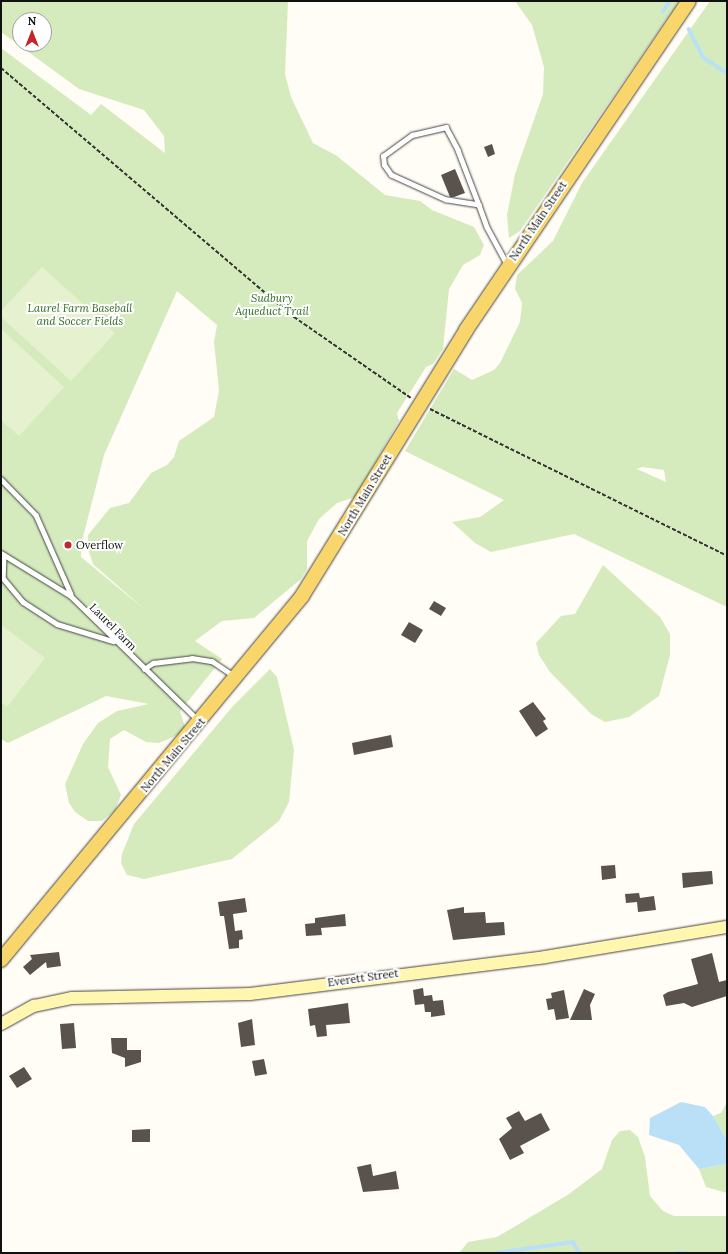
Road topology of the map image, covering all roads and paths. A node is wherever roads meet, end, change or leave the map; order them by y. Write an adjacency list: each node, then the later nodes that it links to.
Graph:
1 (689, 1): 4 (main road, North Main Street)
2 (1, 68): 5 (path)
3 (479, 205): 3 (lane); 4 (lane)
4 (508, 265): 5 (main road, North Main Street)
5 (420, 404): 8 (path); 12 (main road, North Main Street)
6 (1, 479): 9 (lane, Laurel Farm)
7 (2, 554): 9 (lane, Laurel Farm); 10 (lane)
8 (727, 556)
9 (72, 596): 10 (lane, Laurel Farm)
10 (114, 641): 11 (lane, Laurel Farm)
11 (144, 669): 12 (lane); 13 (lane, Laurel Farm)
12 (237, 679): 13 (main road, North Main Street)
13 (201, 722): 15 (main road, North Main Street)
14 (727, 927): 16 (street, Everett Street)
15 (1, 960)
16 (1, 1024)

